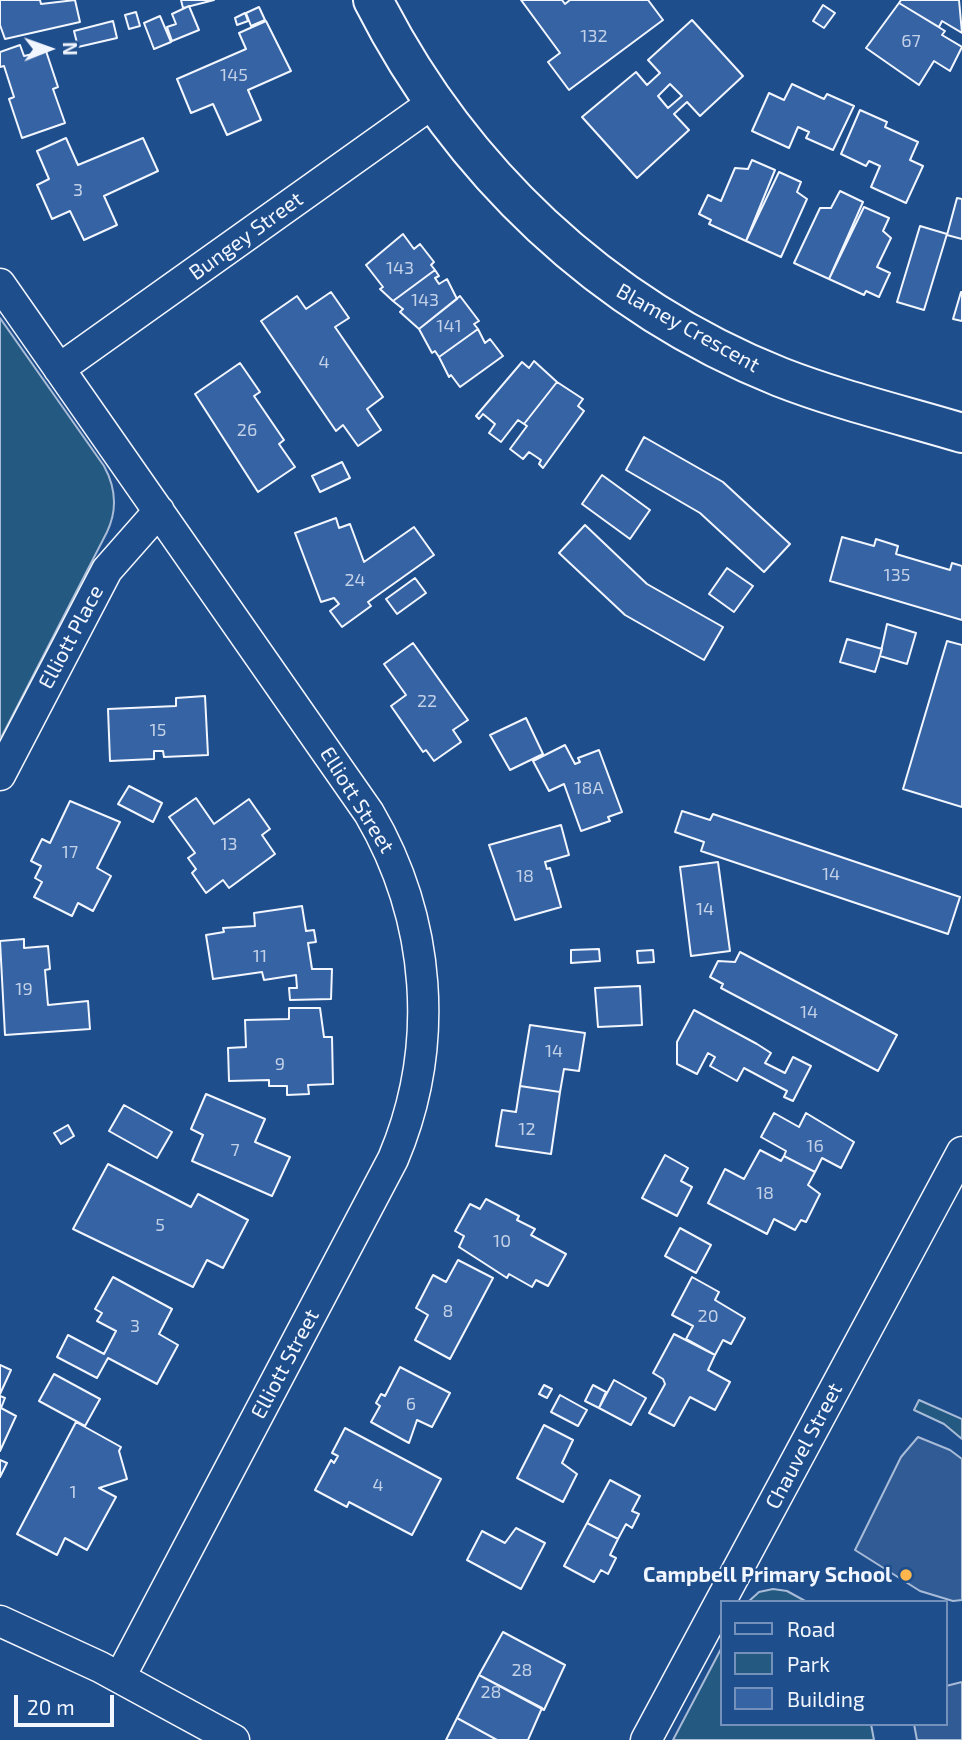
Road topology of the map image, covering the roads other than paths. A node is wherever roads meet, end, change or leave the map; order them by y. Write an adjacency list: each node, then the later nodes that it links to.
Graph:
1 (373, 0): 2 (street, Blamey Crescent)
2 (433, 102): 4 (street, Bungey Street); 5 (street, Blamey Crescent)
3 (0, 284): 4 (street, Elliott Street)
4 (59, 369): 6 (street, Elliott Street)
5 (962, 433)
6 (159, 511): 7 (street, Elliott Place); 12 (street, Elliott Street)
7 (0, 775)
8 (962, 1152): 9 (street, Chauvel Street)
9 (721, 1600)
10 (720, 1602): 14 (street, Chauvel Street)
11 (0, 1621): 12 (street)
12 (120, 1677): 13 (street)
13 (233, 1740)
14 (646, 1740)

